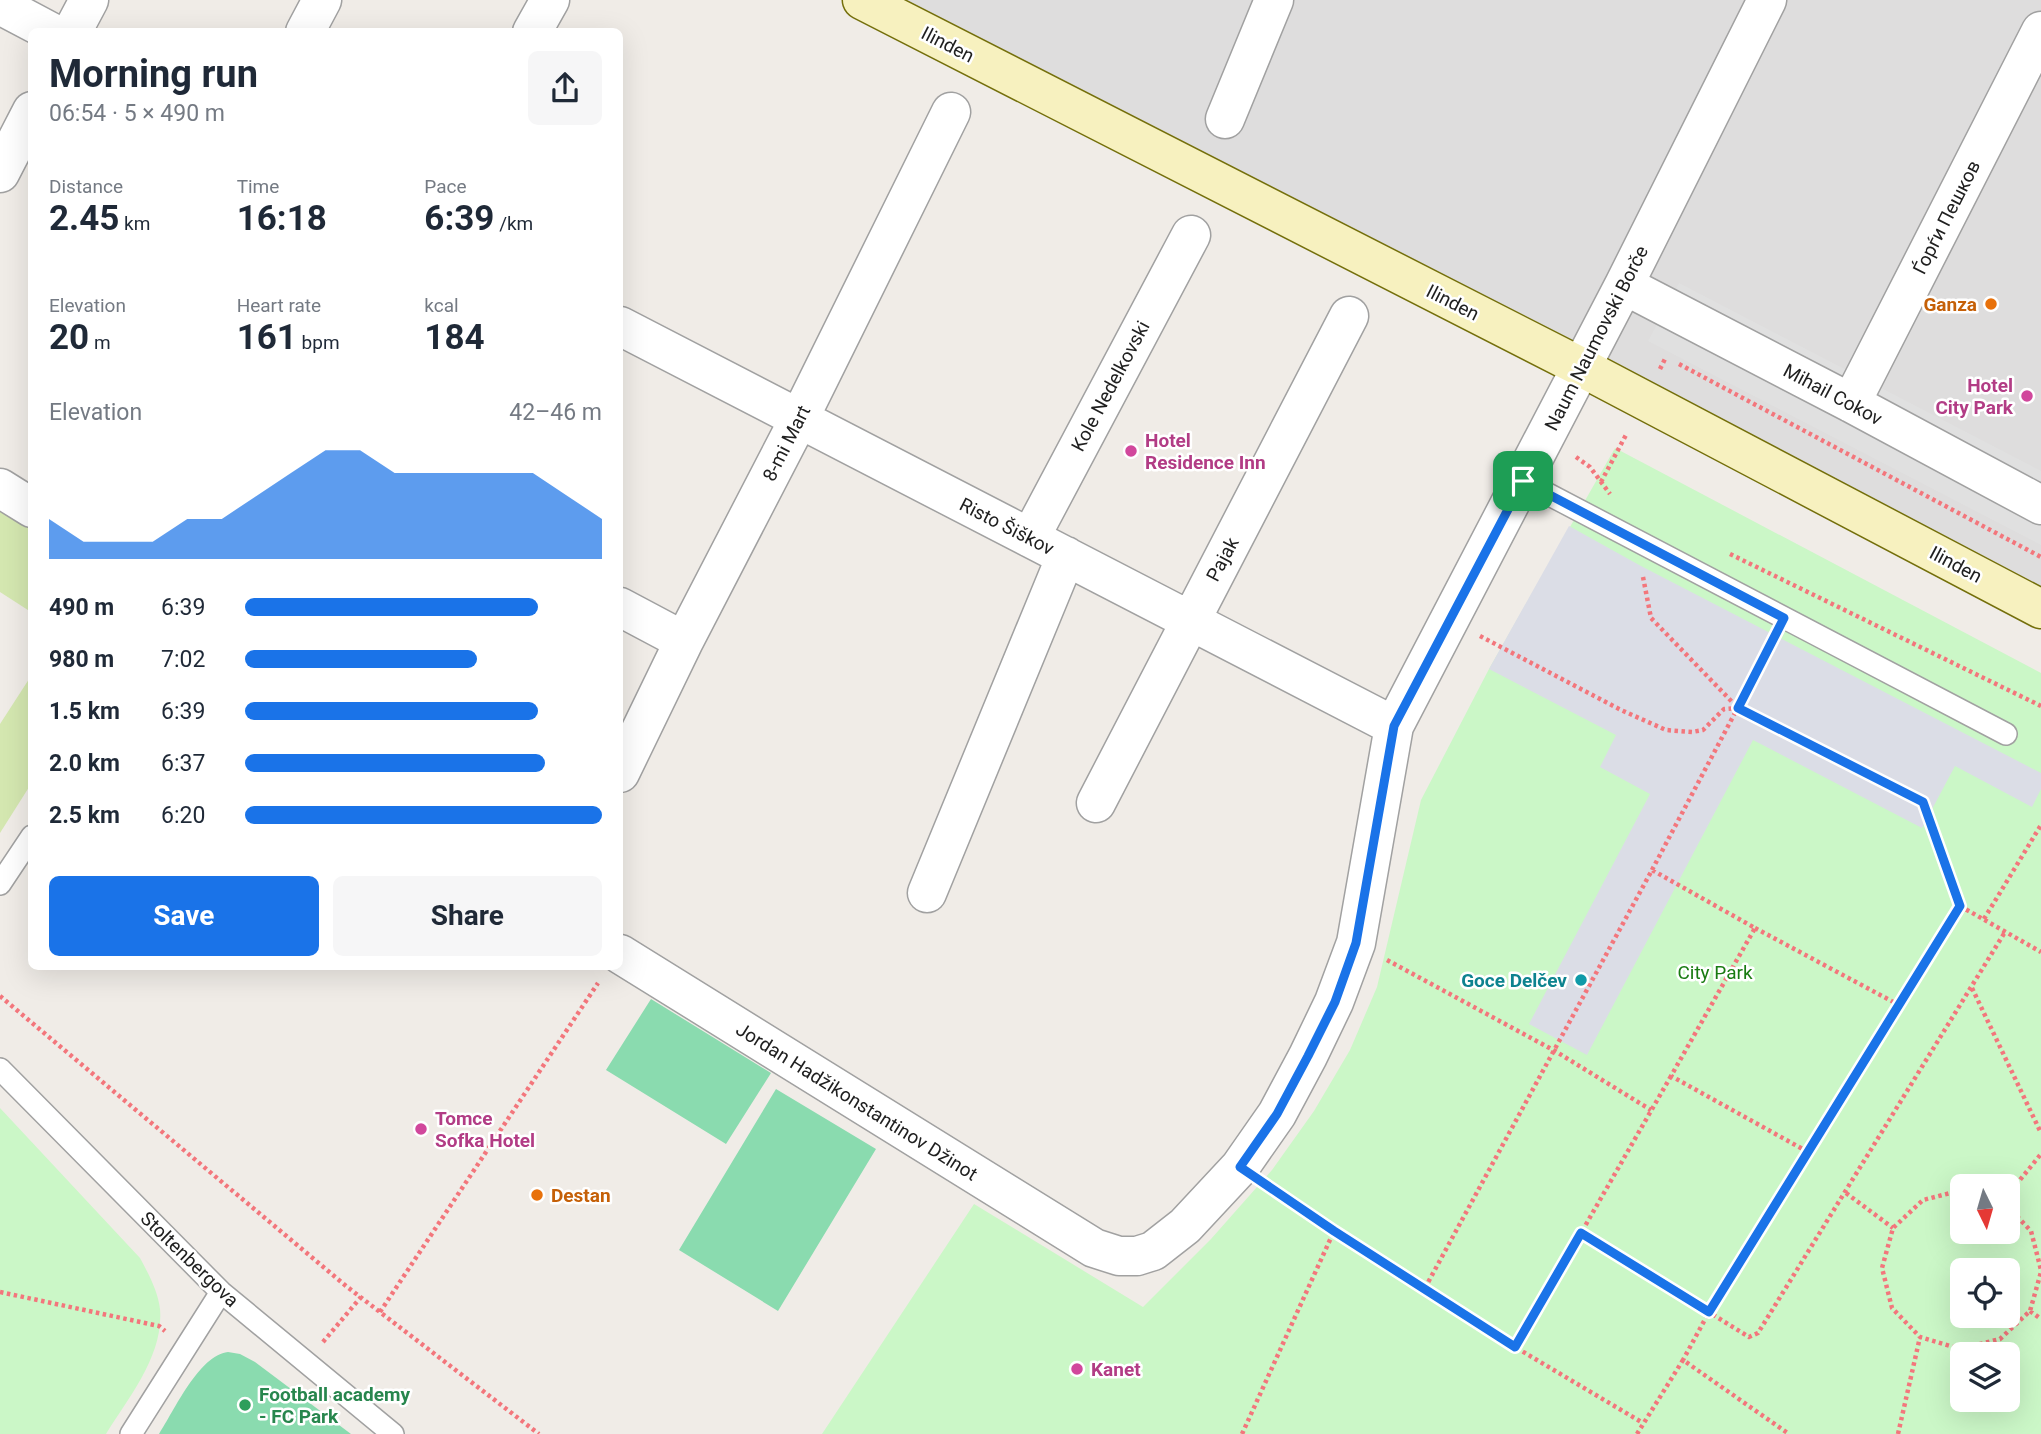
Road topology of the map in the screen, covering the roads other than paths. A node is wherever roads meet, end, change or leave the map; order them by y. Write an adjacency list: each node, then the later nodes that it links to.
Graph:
1 (89, 0): 9 (street)
2 (322, 0): 10 (street)
3 (550, 0): 11 (street)
4 (862, 0): 21 (street, Ilinden)
5 (1274, 0): 15 (street)
6 (1767, 0): 18 (street, Naum Naumovski Borče)
7 (0, 5): 8 (street)
8 (43, 28)
9 (74, 28)
10 (307, 28)
11 (533, 28)
12 (2041, 31): 22 (street, Ѓорѓи Пешков)
13 (951, 112): 23 (street, 8-mi Mart)
14 (28, 119): 16 (street)
15 (1226, 119)
16 (0, 173)
17 (1191, 235): 28 (street, Kole Nedelkovski)
18 (1624, 285): 21 (street, Naum Naumovski Borče); 22 (street, Mihail Cokov)
19 (1349, 316): 32 (street, Pajak)
20 (623, 328): 23 (street, Risto Šiškov)
21 (1581, 367): 24 (street, Naum Naumovski Borče); 31 (street, Ilinden)
22 (1851, 403): 26 (street, Mihail Cokov)
23 (799, 419): 28 (street, Risto Šiškov); 33 (street, 8-mi Mart)
24 (1523, 481): 34 (street, Naum Naumovski Borče); 35 (lane)
25 (0, 488): 27 (street)
26 (2041, 505)
27 (28, 506)
28 (1030, 538): 29 (street, Risto Šiškov)
29 (1066, 556): 32 (street, Risto Šiškov); 40 (street)
30 (623, 609): 33 (street)
31 (2041, 609)
32 (1189, 620): 34 (street, Risto Šiškov); 37 (street, Pajak)
33 (684, 641): 36 (street, 8-mi Mart)
34 (1394, 726): 43 (street, Naum Naumovski Borče)
35 (2007, 734)
36 (623, 767)
37 (1096, 803)
38 (28, 842): 39 (lane)
39 (0, 884)
40 (927, 893)
41 (618, 970): 43 (street, Jordan Hadžikonstantinov Džinot)
42 (0, 1069): 44 (lane, Stoltenbergova)
43 (1094, 1248)
44 (221, 1292): 45 (lane); 46 (lane, Stoltenbergova)
45 (131, 1434)
46 (393, 1434)

